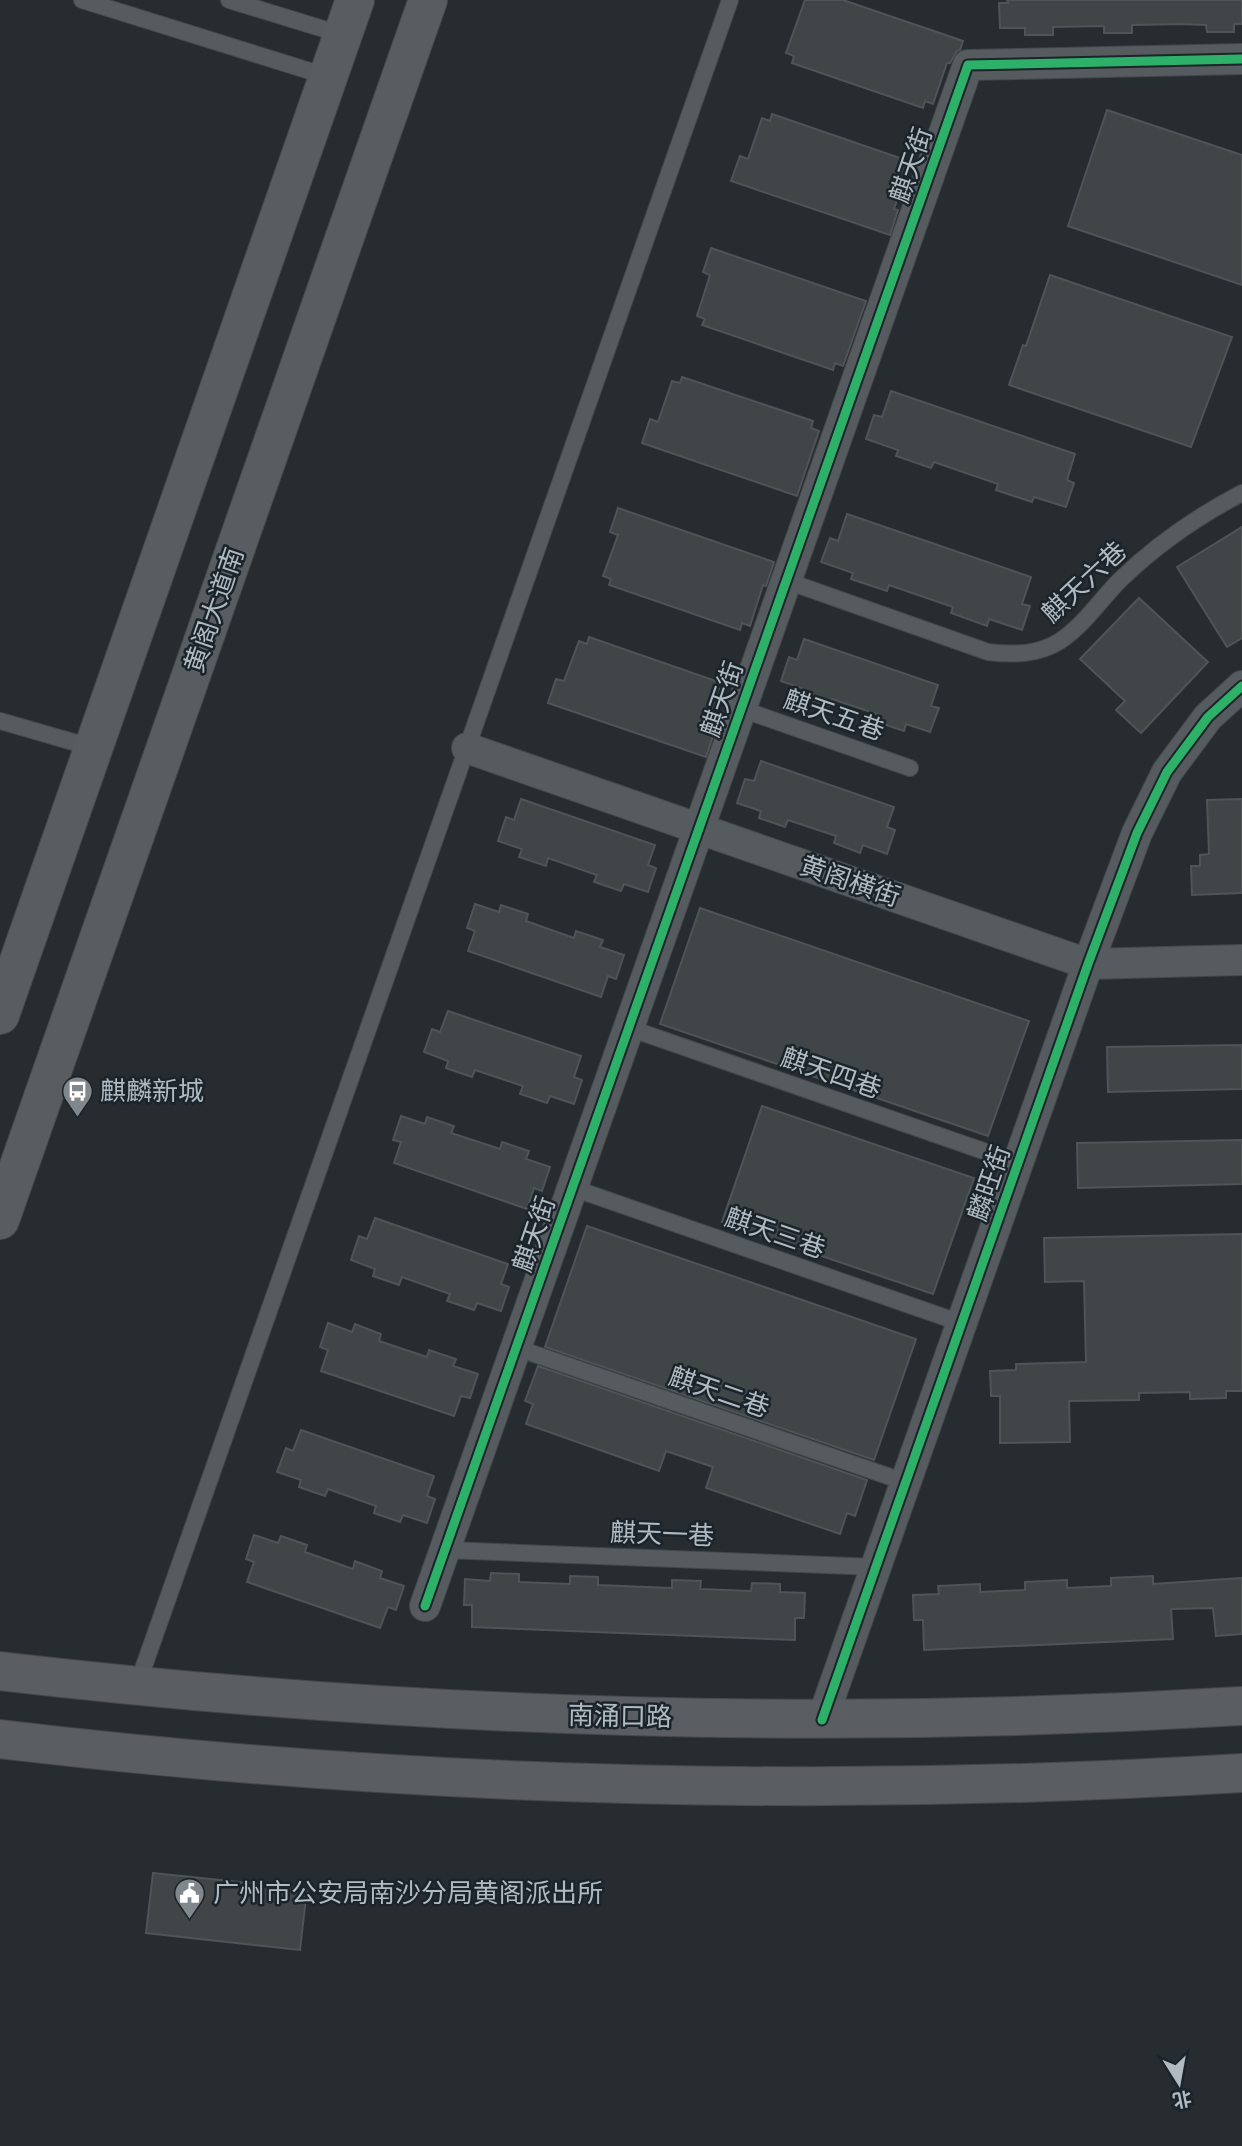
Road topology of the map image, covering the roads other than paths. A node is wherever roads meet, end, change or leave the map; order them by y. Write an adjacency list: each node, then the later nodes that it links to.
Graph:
1 (82, 0): 7 (lane)
2 (229, 0): 5 (lane)
3 (428, 0): 23 (main road, 黄阁大道南)
4 (730, 0): 14 (lane)
5 (349, 18): 7 (main road)
6 (1242, 59): 9 (street, 麒天街)
7 (329, 77): 13 (main road)
8 (1242, 493): 9 (lane, 麒天六巷)
9 (787, 581): 11 (street, 麒天街)
10 (1242, 686): 18 (street, 麟旺街)
11 (741, 709): 15 (lane, 麒天五巷); 16 (street, 麒天街)
12 (0, 721): 13 (lane)
13 (94, 748): 19 (main road)
14 (467, 748): 16 (street, 黄阁横街); 31 (lane)
15 (910, 768)
16 (699, 829): 18 (street, 黄阁横街); 20 (street, 麒天街)
17 (1242, 960): 18 (street, 黄阁横街)
18 (1088, 964): 21 (street, 麟旺街)
19 (0, 1015)
20 (629, 1028): 21 (lane, 麒天四巷); 22 (street, 麒天街)
21 (1018, 1163): 24 (street, 麟旺街)
22 (573, 1188): 24 (lane, 麒天三巷); 25 (street, 麒天街)
23 (0, 1220)
24 (961, 1323): 26 (street, 麟旺街)
25 (517, 1348): 26 (lane, 麒天二巷); 27 (street, 麒天街)
26 (905, 1482): 28 (street, 麟旺街)
27 (446, 1550): 28 (lane, 麒天一巷); 29 (street, 麒天街)
28 (876, 1567): 33 (street, 麟旺街)
29 (425, 1606)
30 (0, 1671): 31 (main road, 南涌口路)
31 (136, 1686): 33 (main road, 南涌口路)
32 (1242, 1706): 33 (main road, 南涌口路)
33 (822, 1720)
34 (0, 1739): 35 (main road)
35 (1242, 1773)

